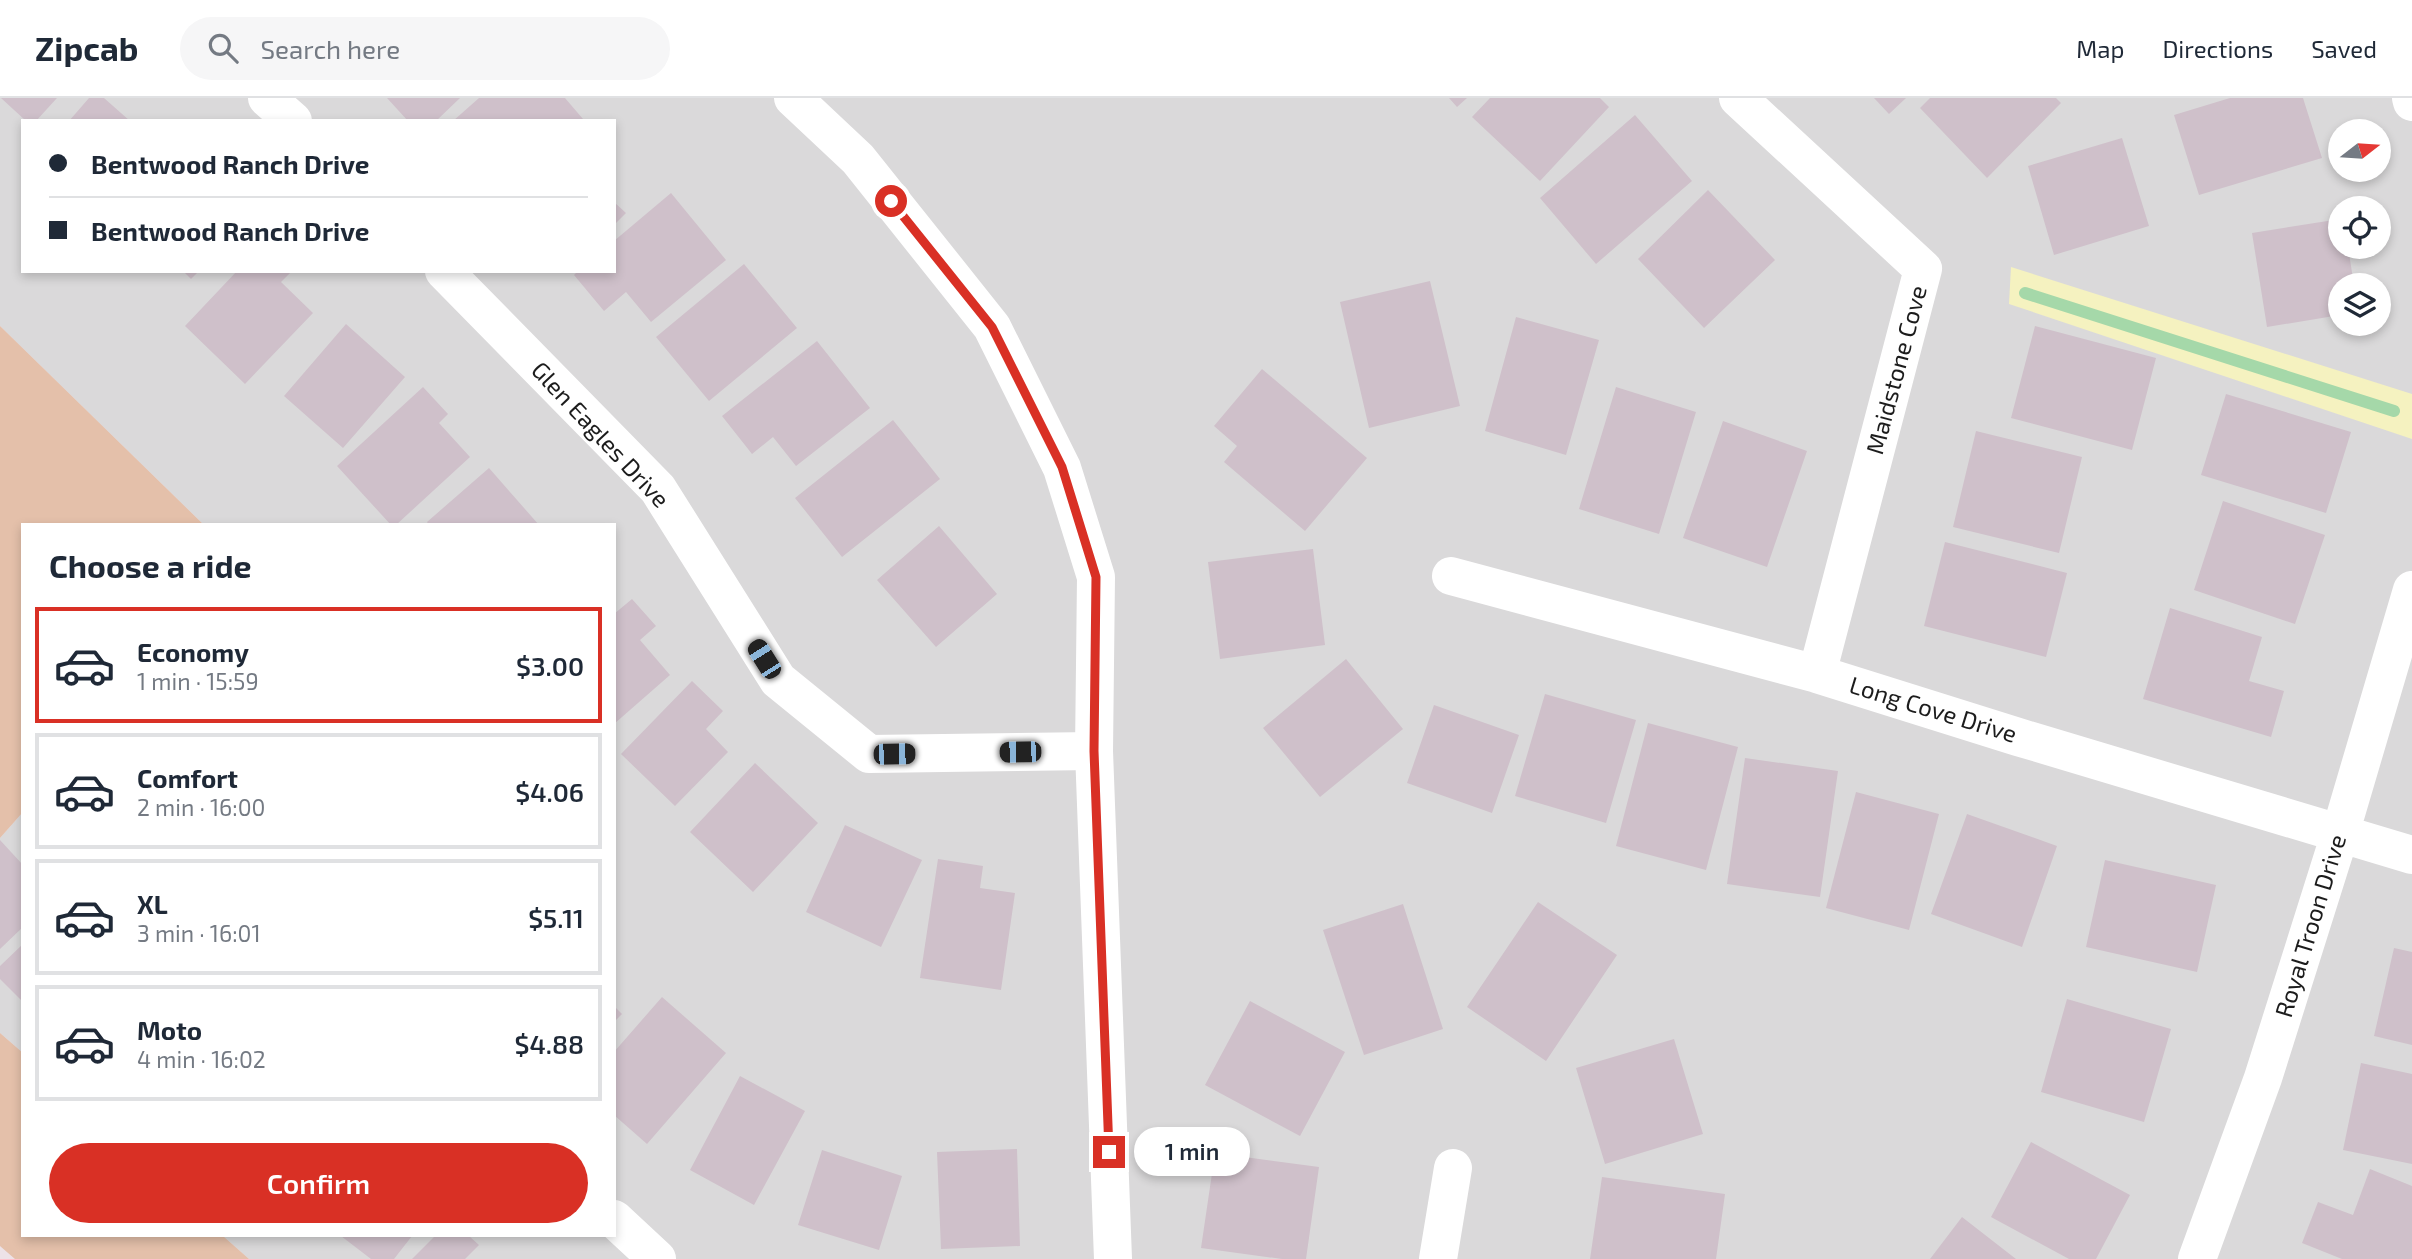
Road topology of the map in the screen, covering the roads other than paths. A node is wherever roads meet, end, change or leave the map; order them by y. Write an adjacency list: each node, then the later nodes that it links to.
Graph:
1 (267, 98): 4 (street)
2 (793, 98): 9 (street)
3 (1738, 98): 8 (street, Maidstone Cove)
4 (291, 119)
5 (446, 273): 9 (street, Glen Eagles Drive)
6 (1451, 576): 8 (street, Long Cove Drive)
7 (2412, 590): 10 (street, Royal Troon Drive)
8 (1817, 674): 10 (street, Long Cove Drive)
9 (1094, 751): 15 (street)
10 (2340, 834): 11 (street, Long Cove Drive); 17 (street, Royal Troon Drive)
11 (2412, 855)
12 (1453, 1168): 16 (street)
13 (616, 1221): 14 (street)
14 (657, 1259)
15 (1113, 1259)
16 (1438, 1259)
17 (2197, 1259)

